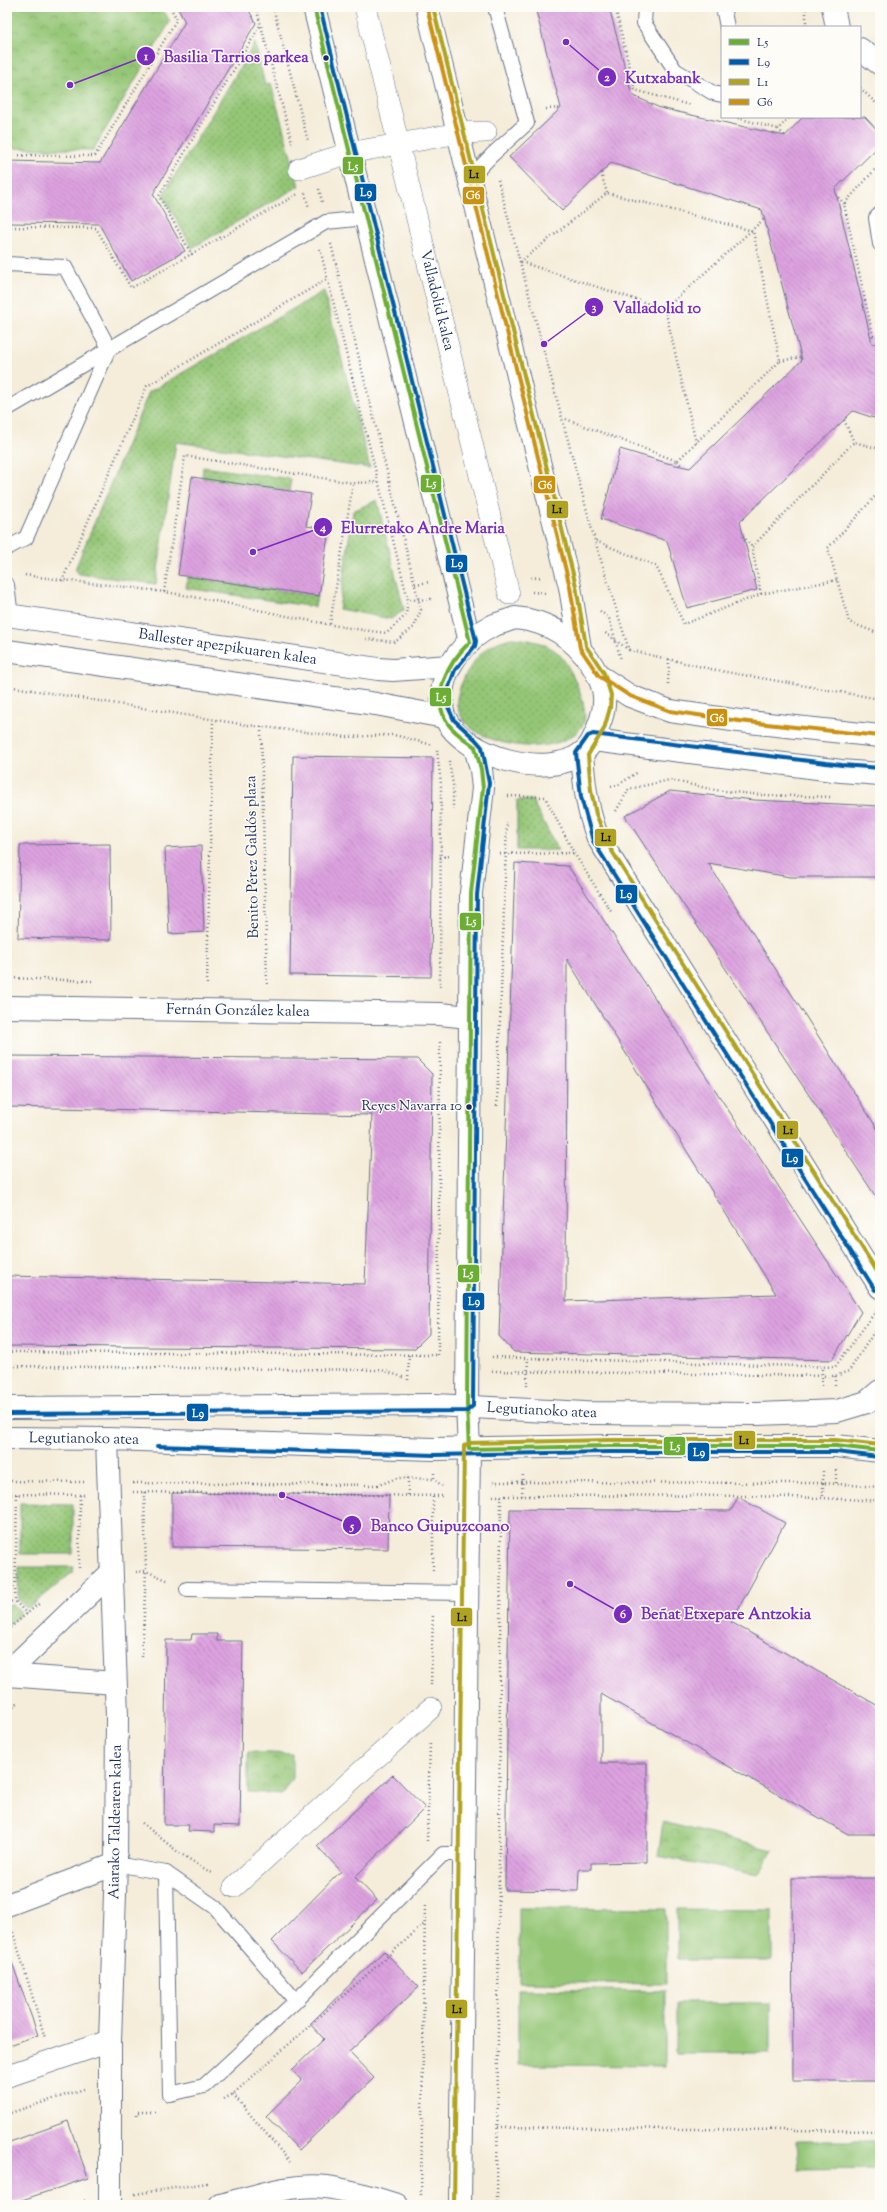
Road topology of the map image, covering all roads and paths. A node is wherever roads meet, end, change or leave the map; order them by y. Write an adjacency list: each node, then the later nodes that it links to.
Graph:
1 (10, 7): 13 (path)
2 (170, 7): 35 (path)
3 (256, 7): 14 (path)
4 (273, 7): 36 (path)
5 (314, 7): 34 (main road)
6 (365, 7): 33 (street, Valladolid kalea)
7 (427, 7): 31 (main road)
8 (495, 7): 38 (lane)
9 (645, 7): 23 (lane)
10 (723, 7): 15 (lane)
11 (806, 7): 16 (path)
12 (833, 7): 17 (main road)
13 (7, 11)
14 (261, 24): 36 (path); 49 (path)
15 (727, 26)
16 (806, 26)
17 (837, 26)
18 (861, 50): 19 (main road)
19 (880, 64)
20 (861, 89): 25 (path)
21 (635, 90): 22 (path)
22 (631, 92)
23 (721, 95)
24 (561, 108): 26 (path)
25 (880, 108)
26 (544, 109)
27 (738, 118): 29 (path)
28 (789, 118): 29 (path)
29 (778, 129): 32 (path)
30 (486, 132): 31 (street)
31 (459, 133): 33 (street); 38 (main road)
32 (785, 136)
33 (399, 144): 34 (street); 78 (street, Valladolid kalea)
34 (349, 153): 36 (street); 43 (main road)
35 (7, 155)
36 (306, 166): 45 (path)
37 (601, 173): 39 (path)
38 (469, 180): 88 (main road)
39 (607, 193): 47 (path); 52 (path)
40 (836, 194): 41 (path)
41 (844, 204)
42 (880, 214): 48 (lane)
43 (366, 218): 45 (lane); 80 (main road)
44 (764, 219): 47 (path)
45 (321, 226): 49 (path); 51 (path); 53 (lane); 75 (path)
46 (7, 227): 49 (path)
47 (753, 231): 52 (path); 55 (path)
48 (880, 244)
49 (192, 255)
50 (7, 264): 53 (lane)
51 (327, 279): 64 (path); 73 (path)
52 (665, 309): 60 (path)
53 (109, 348): 56 (lane); 70 (lane)
54 (801, 357): 55 (path)
55 (780, 361): 60 (path)
56 (7, 409)
57 (562, 418): 62 (path)
58 (844, 420): 59 (path)
59 (854, 442): 61 (path); 69 (path)
60 (696, 443): 62 (path)
61 (880, 449)
62 (677, 461): 63 (path)
63 (682, 466)
64 (378, 482): 65 (path); 81 (path)
65 (353, 483): 77 (path); 84 (path)
66 (880, 491): 72 (path)
67 (743, 536): 69 (path)
68 (595, 541): 79 (path)
69 (752, 547): 79 (path)
70 (7, 548)
71 (23, 575): 73 (path)
72 (837, 580): 79 (path); 85 (path)
73 (62, 581): 77 (path)
74 (431, 582): 75 (path)
75 (415, 584): 82 (path)
76 (7, 585): 83 (lane)
77 (164, 592): 84 (path)
78 (509, 594)
79 (761, 594)
80 (459, 598): 82 (path); 87 (main road)
81 (408, 600): 82 (path); 84 (path)
82 (419, 600): 86 (path)
83 (9, 616): 91 (main road, Ballester apezpikuaren kalea)
84 (330, 624)
85 (880, 634)
86 (395, 642)
87 (470, 642): 88 (main road); 91 (main road)
88 (580, 648): 92 (main road)
89 (629, 650): 94 (path)
90 (7, 651): 95 (main road)
91 (450, 666): 95 (main road)
92 (599, 676): 98 (main road); 102 (main road)
93 (7, 686): 96 (path)
94 (880, 699)
95 (444, 717): 101 (main road)
96 (213, 720): 97 (path); 115 (path)
97 (261, 727): 113 (path); 116 (path, Benito Pérez Galdós plaza)
98 (880, 736)
99 (434, 740): 100 (path)
100 (438, 744)
101 (474, 747): 102 (main road); 105 (main road)
102 (588, 747): 104 (main road); 121 (main road)
103 (448, 759): 105 (path)
104 (880, 774)
105 (483, 788): 112 (main road)
106 (840, 798): 108 (path)
107 (507, 803): 110 (path)
108 (614, 814)
109 (507, 818): 111 (path)
110 (574, 853): 111 (path); 114 (path)
111 (507, 854): 112 (path); 120 (path)
112 (474, 855): 113 (path); 119 (main road)
113 (440, 857): 118 (path)
114 (613, 913)
115 (207, 984)
116 (267, 986)
117 (7, 1007): 118 (main road, Fernán González kalea)
118 (440, 1014): 119 (main road, Fernán González kalea); 127 (path)
119 (469, 1017): 128 (main road)
120 (497, 1109)
121 (880, 1287)
122 (869, 1306): 124 (path)
123 (880, 1309): 124 (path)
124 (874, 1313): 128 (path)
125 (880, 1323): 128 (path)
126 (7, 1352): 127 (path)
127 (438, 1355): 128 (path)
128 (467, 1364): 132 (main road)
129 (7, 1366): 130 (path)
130 (415, 1378)
131 (880, 1391): 132 (main road, Legutianoko atea)
132 (467, 1405): 133 (main road, Legutianoko atea); 136 (main road)
133 (7, 1408)
134 (7, 1438): 135 (main road, Legutianoko atea)
135 (107, 1439): 136 (main road, Legutianoko atea); 142 (main road, Aiarako Taldearen kalea)
136 (469, 1448): 137 (main road, Legutianoko atea); 143 (main road)
137 (880, 1451)
138 (434, 1479): 142 (path)
139 (7, 1481): 142 (path)
140 (439, 1482): 143 (path)
141 (880, 1487): 143 (path)
142 (110, 1488): 144 (path); 147 (path); 152 (main road, Aiarako Taldearen kalea)
143 (469, 1490): 144 (path); 148 (path); 154 (main road)
144 (144, 1492): 150 (path)
145 (7, 1494): 146 (path)
146 (17, 1494): 147 (path); 156 (path)
147 (80, 1495): 151 (path)
148 (501, 1496): 149 (path); 185 (path)
149 (880, 1501)
150 (146, 1571): 152 (path); 153 (path); 160 (path)
151 (79, 1572)
152 (112, 1573): 161 (main road); 162 (main road, Aiarako Taldearen kalea)
153 (187, 1590): 154 (lane)
154 (468, 1593): 167 (main road)
155 (44, 1600): 158 (path)
156 (15, 1601): 157 (path); 158 (path)
157 (7, 1602)
158 (27, 1614): 159 (path)
159 (7, 1630)
160 (142, 1663)
161 (7, 1674): 162 (main road)
162 (115, 1684): 168 (main road, Aiarako Taldearen kalea)
163 (24, 1699): 165 (path)
164 (431, 1708): 169 (path); 171 (street)
165 (7, 1711)
166 (136, 1818): 171 (path)
167 (464, 1854): 169 (lane); 197 (main road)
168 (116, 1864): 170 (lane); 172 (main road); 176 (main road, Aiarako Taldearen kalea)
169 (425, 1871): 173 (path); 175 (lane)
170 (166, 1873): 175 (lane); 175 (lane)
171 (234, 1888)
172 (7, 1905)
173 (425, 1923): 180 (path); 190 (path)
174 (13, 1932): 177 (path)
175 (296, 2001)
176 (110, 2041): 178 (main road); 195 (main road, Aiarako Taldearen kalea)
177 (46, 2044)
178 (89, 2049): 179 (main road); 183 (path)
179 (7, 2076)
180 (233, 2094): 181 (path); 187 (path)
181 (219, 2101)
182 (160, 2112): 184 (path)
183 (7, 2114)
184 (136, 2120)
185 (498, 2127): 186 (path); 198 (path)
186 (880, 2130)
187 (294, 2167)
188 (210, 2182): 189 (path)
189 (133, 2187)
190 (421, 2196): 192 (path); 193 (path)
191 (89, 2198): 194 (path)
192 (406, 2200): 196 (main road)
193 (421, 2200)
194 (78, 2205)
195 (110, 2205)
196 (220, 2205)
197 (460, 2205)
198 (497, 2205)

